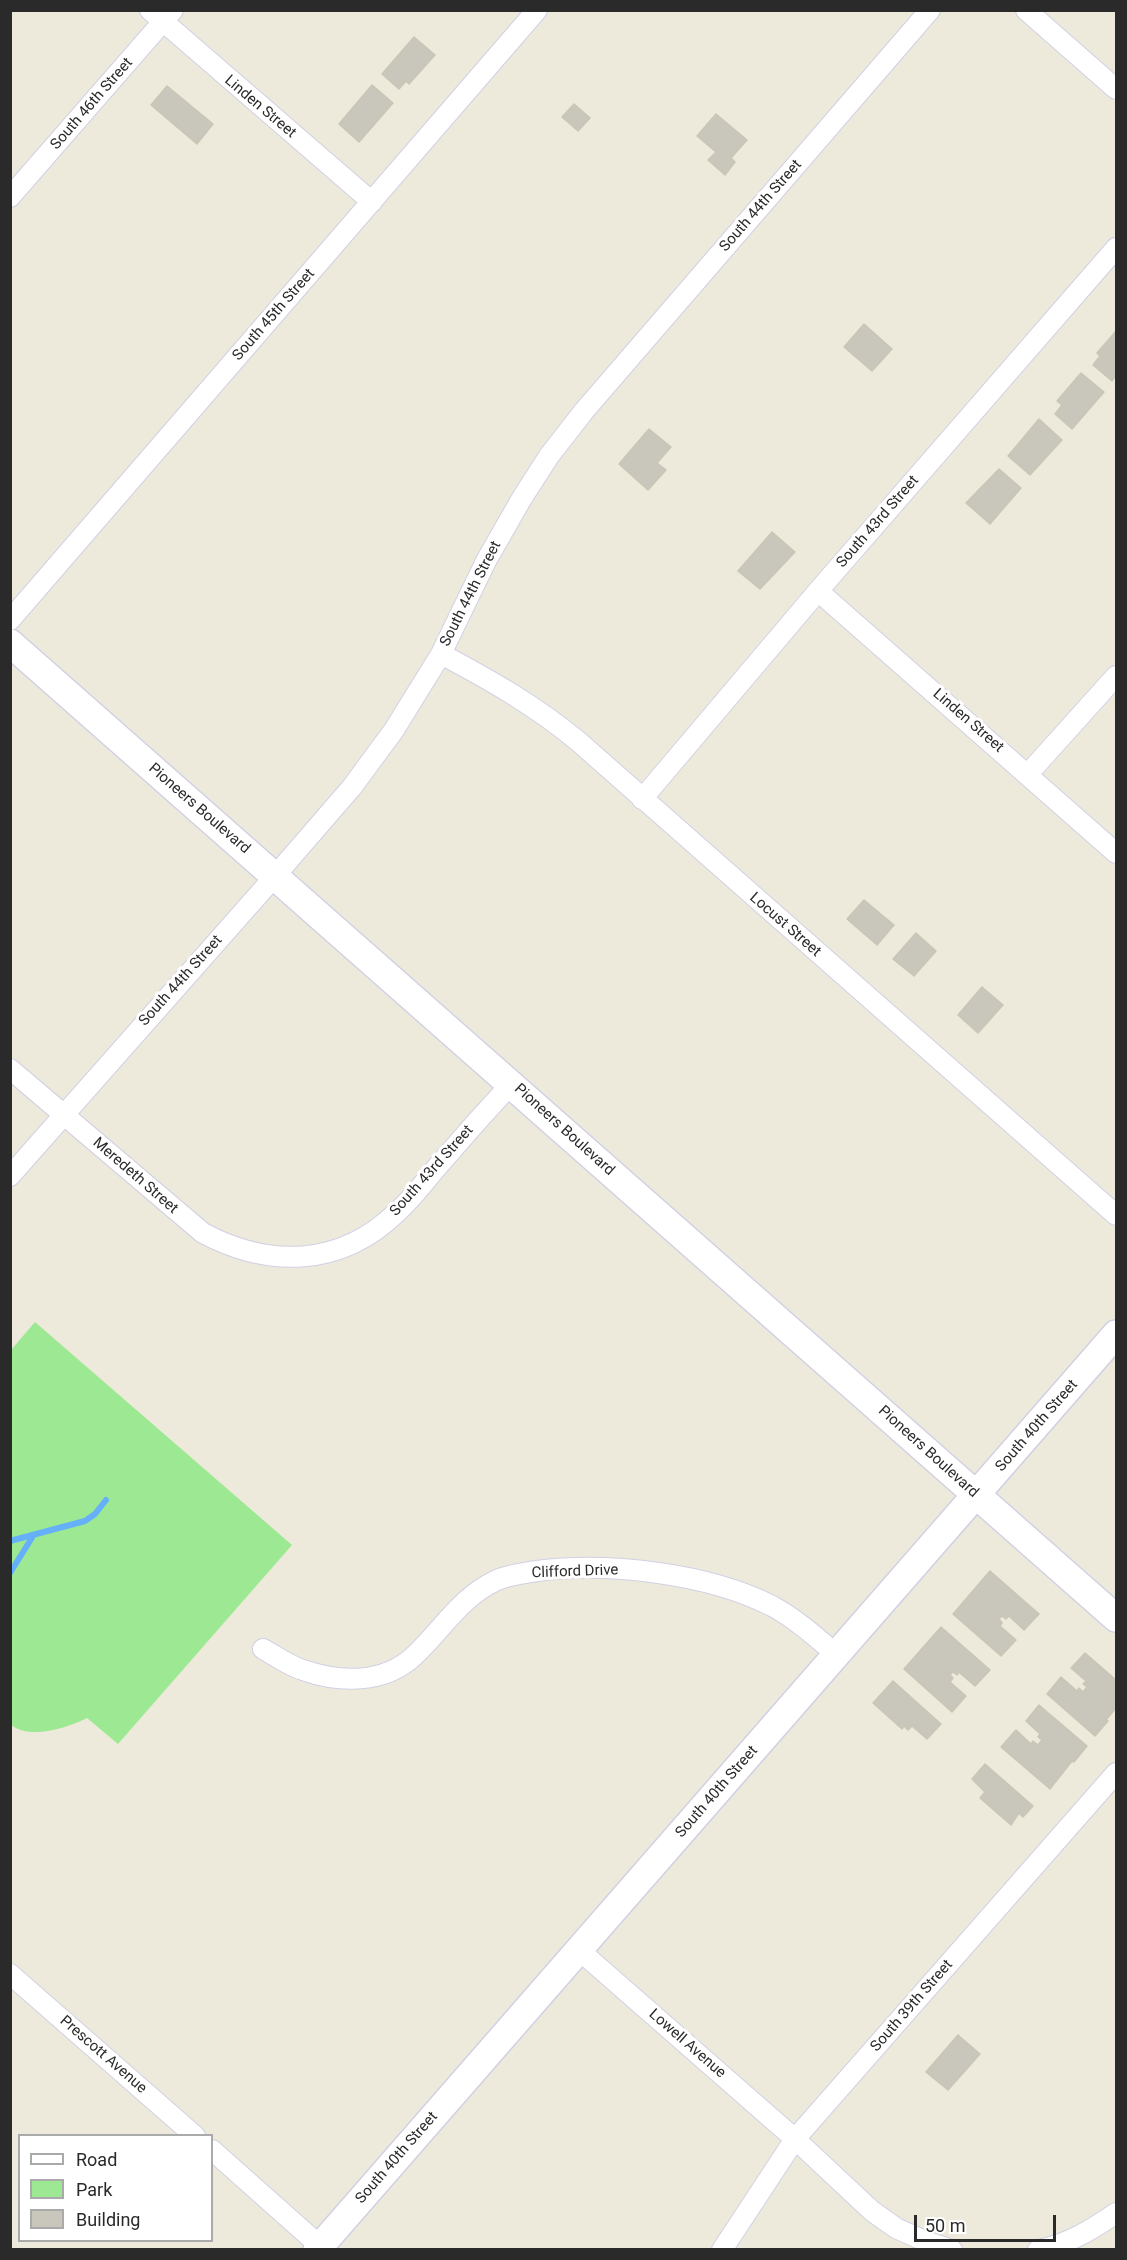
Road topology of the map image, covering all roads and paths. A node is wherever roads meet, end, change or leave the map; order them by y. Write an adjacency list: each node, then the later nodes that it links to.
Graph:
1 (537, 10): 7 (street, South 45th Street)
2 (930, 10): 12 (street, South 44th Street)
3 (1026, 10): 5 (street)
4 (162, 15): 6 (street, South 46th Street); 7 (street, Linden Street)
5 (1116, 89)
6 (10, 196)
7 (372, 202): 10 (street, South 45th Street)
8 (1116, 248): 9 (street, South 43rd Street)
9 (818, 591): 14 (street, Linden Street); 15 (street, South 43rd Street)
10 (10, 620)
11 (10, 643): 17 (main road, Pioneers Boulevard)
12 (441, 654): 15 (street, Locust Street); 17 (street, South 44th Street)
13 (1116, 676): 14 (street)
14 (1028, 774): 16 (street, Linden Street)
15 (642, 799): 22 (street, Locust Street)
16 (1116, 853)
17 (275, 876): 19 (main road, Pioneers Boulevard); 20 (street, South 44th Street)
18 (10, 1069): 20 (street, Meredeth Street)
19 (511, 1083): 23 (street, South 43rd Street); 25 (main road, Pioneers Boulevard)
20 (63, 1114): 21 (street, South 44th Street); 23 (street, Meredeth Street)
21 (10, 1176)
22 (1116, 1215)
23 (273, 1257)
24 (1116, 1334): 25 (main road, South 40th Street)
25 (976, 1496): 26 (main road, Pioneers Boulevard); 28 (main road, South 40th Street)
26 (1116, 1618)
27 (263, 1648): 28 (street, Clifford Drive)
28 (837, 1655): 30 (main road, South 40th Street)
29 (1116, 1773): 33 (street, South 39th Street)
30 (579, 1950): 33 (street, Lowell Avenue); 36 (main road, South 40th Street)
31 (10, 1974): 32 (street, Prescott Avenue)
32 (193, 2134)
33 (795, 2139): 37 (street, South 39th Street); 38 (street, Lowell Avenue)
34 (213, 2151): 36 (street)
35 (1116, 2213): 39 (street)
36 (318, 2248)
37 (722, 2250)
38 (952, 2250)
39 (1038, 2250)

